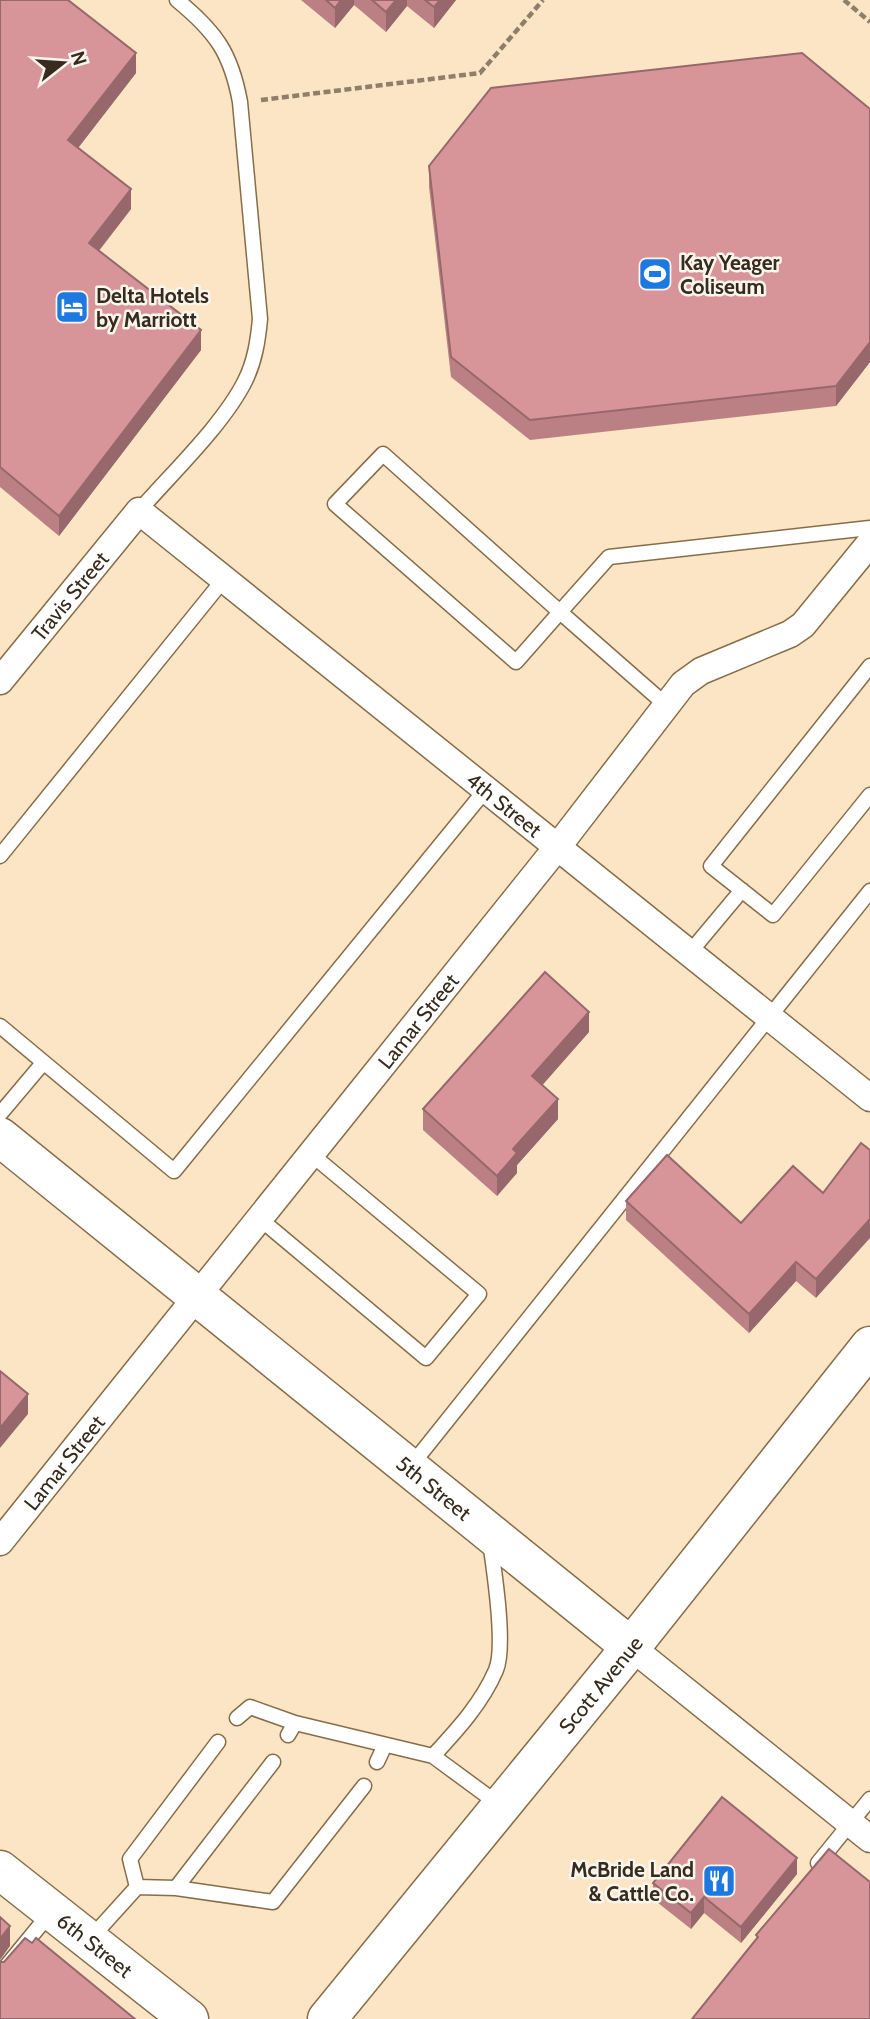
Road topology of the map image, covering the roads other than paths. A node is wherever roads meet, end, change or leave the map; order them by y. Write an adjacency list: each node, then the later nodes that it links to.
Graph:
1 (177, 0): 2 (lane)
2 (139, 511): 5 (street, 4th Street); 8 (street, Travis Street)
3 (870, 528): 6 (lane)
4 (870, 543): 9 (street, Lamar Street)
5 (225, 579): 10 (street, 4th Street); 13 (lane)
6 (560, 612): 6 (lane); 9 (lane)
7 (870, 666): 14 (lane)
8 (3, 671)
9 (666, 705): 12 (street, Lamar Street)
10 (487, 788): 12 (street, 4th Street); 19 (lane)
11 (870, 795): 14 (lane)
12 (559, 845): 16 (street, 4th Street); 23 (street, Lamar Street)
13 (0, 856)
14 (742, 890): 16 (lane)
15 (870, 891): 17 (lane)
16 (691, 951): 17 (street, 4th Street)
17 (769, 1015): 20 (street, 4th Street); 27 (lane)
18 (0, 1026): 19 (lane)
19 (43, 1063): 21 (lane)
20 (870, 1098)
21 (0, 1114)
22 (0, 1136): 25 (main road, 5th Street)
23 (311, 1154): 24 (street, Lamar Street); 24 (lane)
24 (259, 1218): 25 (street, Lamar Street)
25 (198, 1295): 27 (main road, 5th Street); 29 (street, Lamar Street)
26 (870, 1346): 30 (main road, Scott Avenue)
27 (410, 1468): 28 (main road, 5th Street)
28 (489, 1532): 30 (main road, 5th Street); 34 (lane)
29 (0, 1542)
30 (631, 1647): 39 (main road, Scott Avenue); 40 (street, 5th Street)
31 (237, 1718): 33 (lane)
32 (218, 1742): 43 (lane)
33 (385, 1745): 34 (lane); 36 (lane)
34 (433, 1756): 39 (lane)
35 (273, 1762): 44 (lane)
36 (377, 1762)
37 (365, 1786): 44 (lane)
38 (870, 1799): 40 (lane)
39 (502, 1806): 49 (main road, Scott Avenue)
40 (860, 1831): 42 (lane)
41 (0, 1870): 45 (main road, 6th Street)
42 (806, 1877)
43 (137, 1887): 44 (lane); 46 (lane)
44 (176, 1888)
45 (51, 1911): 46 (main road, 6th Street); 47 (lane)
46 (89, 1940): 48 (main road, 6th Street)
47 (0, 1974)
48 (188, 2019)
49 (327, 2019)

